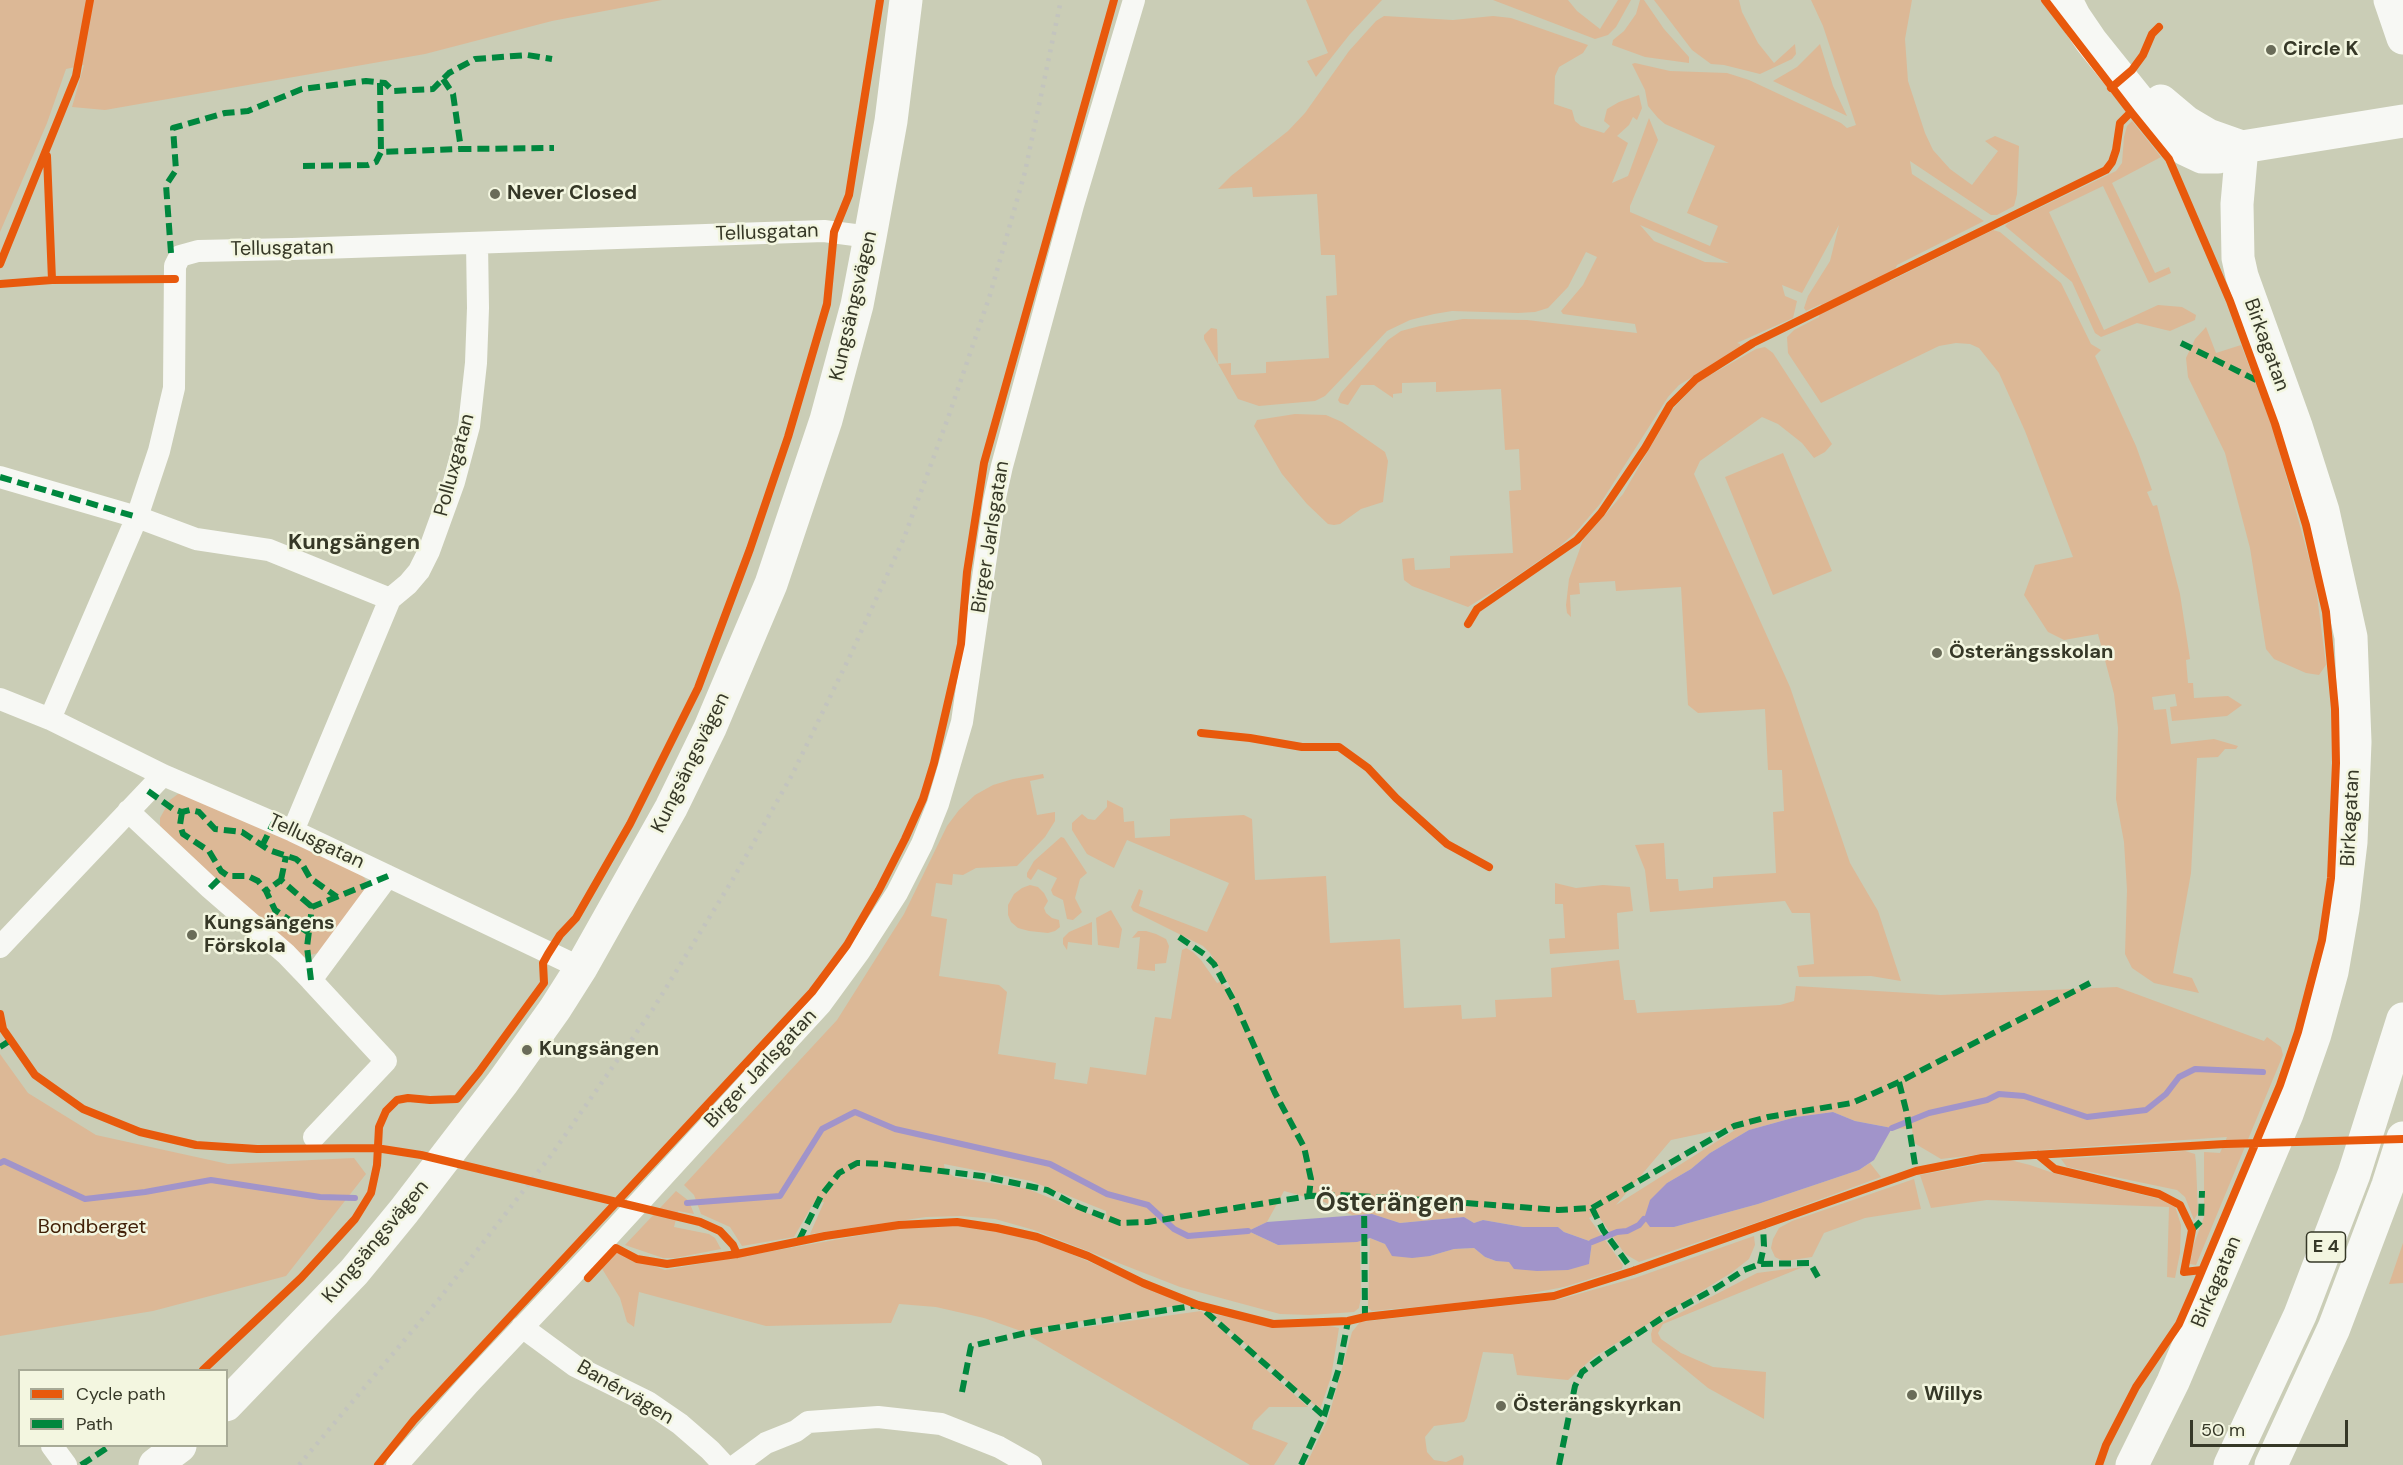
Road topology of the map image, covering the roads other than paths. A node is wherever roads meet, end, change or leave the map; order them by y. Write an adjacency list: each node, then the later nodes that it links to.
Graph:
1 (906, 0): 9 (main road, Kungsängsvägen)
2 (1134, 0): 26 (street, Birger Jarlsgatan)
3 (2066, 0): 8 (main road)
4 (2089, 0): 8 (main road)
5 (2390, 0): 6 (main road)
6 (2403, 38)
7 (2389, 123): 8 (main road)
8 (2242, 147): 36 (main road, Birkagatan)
9 (870, 237): 10 (street, Tellusgatan); 21 (main road, Kungsängsvägen)
10 (477, 243): 12 (street, Tellusgatan); 13 (street, Polluxgatan)
11 (0, 477): 12 (street)
12 (136, 517): 13 (street); 15 (street, Tellusgatan)
13 (390, 598): 18 (street, Polluxgatan)
14 (0, 699): 15 (street, Tellusgatan)
15 (50, 719): 16 (street, Tellusgatan)
16 (163, 775): 17 (street); 18 (street, Tellusgatan)
17 (128, 812): 20 (street); 22 (street)
18 (293, 831): 19 (street, Tellusgatan)
19 (388, 876): 21 (street, Tellusgatan); 22 (street)
20 (0, 947)
21 (581, 968): 27 (main road, Kungsängsvägen)
22 (311, 980): 24 (street)
23 (2403, 1019): 37 (main road, E 4)
24 (314, 1137)
25 (2403, 1138): 38 (main road, E 4)
26 (522, 1328): 32 (street, Birger Jarlsgatan); 33 (street, Banérvägen)
27 (228, 1403)
28 (53, 1447): 30 (street)
29 (179, 1447): 31 (main road)
30 (66, 1465)
31 (155, 1465)
32 (397, 1465)
33 (724, 1465)
34 (736, 1465): 35 (street)
35 (1031, 1465)
36 (2132, 1465)
37 (2230, 1465)
38 (2271, 1465)

